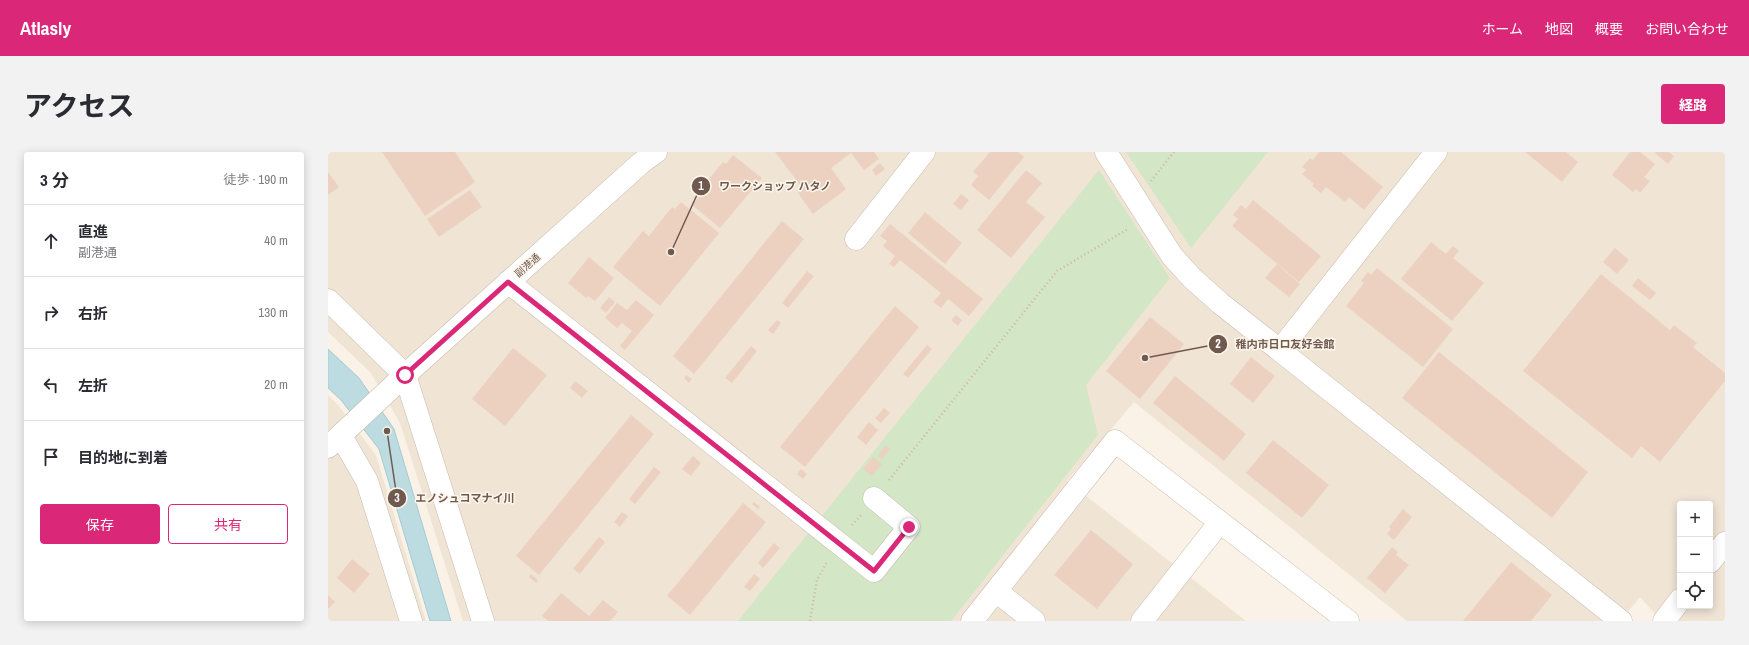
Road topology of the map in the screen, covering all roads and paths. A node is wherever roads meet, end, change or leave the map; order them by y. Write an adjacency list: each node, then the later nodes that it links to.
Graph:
1 (656, 152): 8 (street, 副港通)
2 (924, 152): 7 (street)
3 (1106, 152): 6 (street)
4 (1174, 152): 6 (path)
5 (1436, 152): 10 (street)
6 (1142, 209): 10 (street); 13 (path)
7 (856, 239)
8 (508, 282): 11 (street, 副港通); 16 (street)
9 (328, 300): 11 (street)
10 (1280, 350): 27 (street)
11 (405, 375): 12 (street, 副港通); 21 (street)
12 (334, 441): 20 (street)
13 (874, 498): 16 (path); 16 (street)
14 (1220, 522): 18 (street); 25 (street); 26 (street)
15 (1725, 542): 17 (street)
16 (838, 544): 22 (path)
17 (1713, 558)
18 (996, 591): 23 (street); 24 (street)
19 (1677, 604): 28 (street)
20 (411, 621)
21 (483, 621)
22 (810, 621)
23 (972, 621)
24 (1034, 621)
25 (1142, 621)
26 (1348, 621)
27 (1621, 621)
28 (1664, 621)

